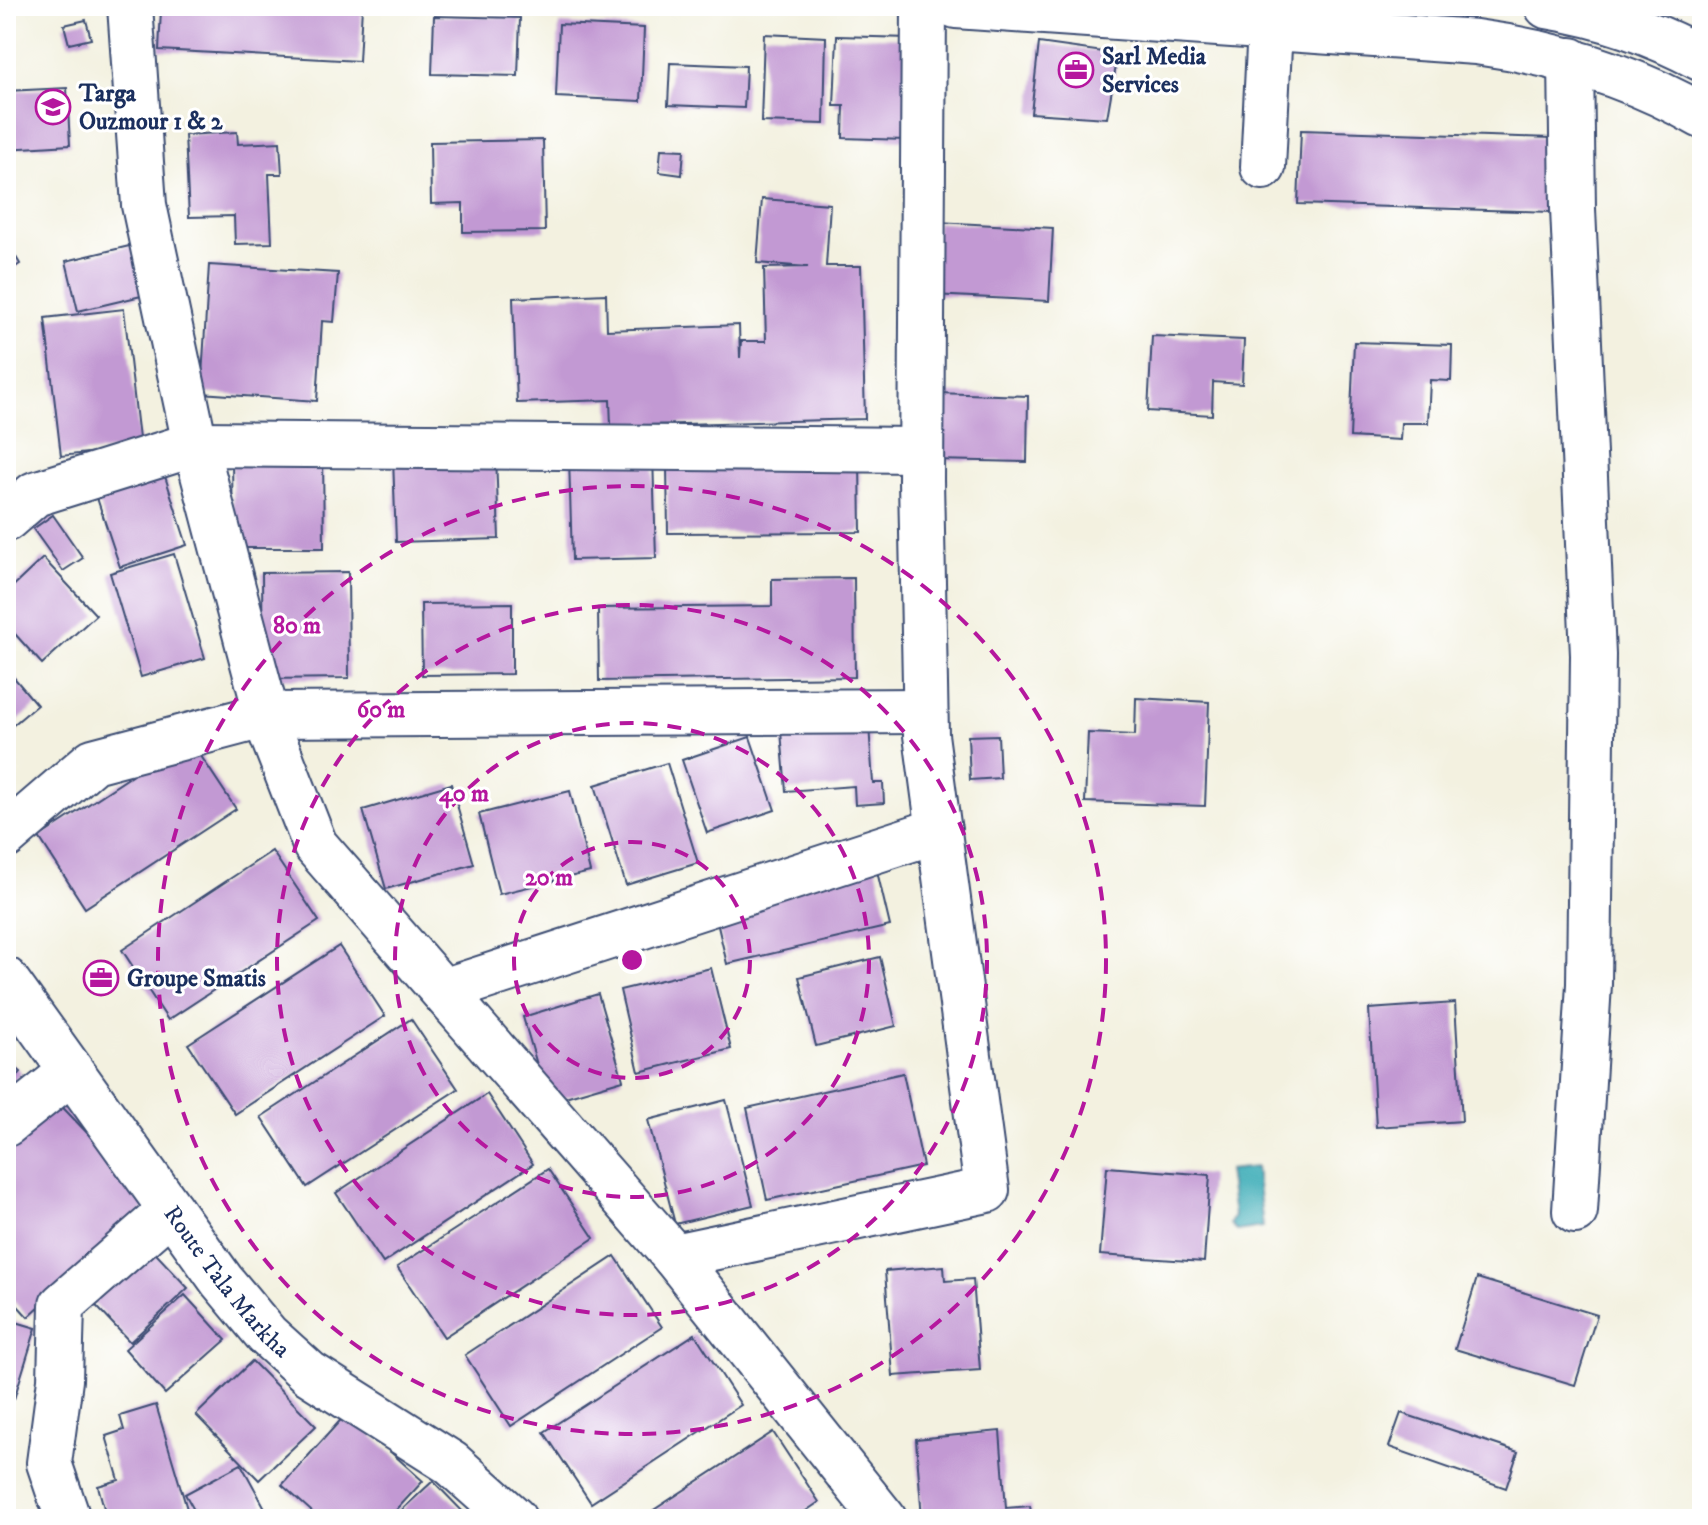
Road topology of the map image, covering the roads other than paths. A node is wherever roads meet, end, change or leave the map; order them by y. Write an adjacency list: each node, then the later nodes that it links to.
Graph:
1 (130, 6): 10 (street)
2 (924, 6): 11 (street)
3 (956, 6): 5 (street)
4 (1547, 6): 6 (street)
5 (1270, 27): 7 (street); 9 (street)
6 (1702, 59)
7 (1571, 60): 8 (street); 22 (street)
8 (1702, 116)
9 (1263, 167)
10 (195, 444): 11 (street); 12 (street); 14 (street)
11 (921, 450): 13 (street)
12 (6, 519)
13 (925, 711): 14 (street); 15 (street)
14 (267, 715): 16 (street); 18 (street)
15 (939, 830): 18 (street); 23 (street)
16 (6, 836)
17 (6, 980): 19 (street, Route Tala Markha)
18 (443, 991): 23 (street)
19 (71, 1072): 20 (street); 21 (street, Route Tala Markha)
20 (6, 1124)
21 (171, 1210): 24 (street); 25 (street, Route Tala Markha)
22 (1575, 1211)
23 (674, 1256): 26 (street)
24 (68, 1519)
25 (514, 1519)
26 (884, 1519)

